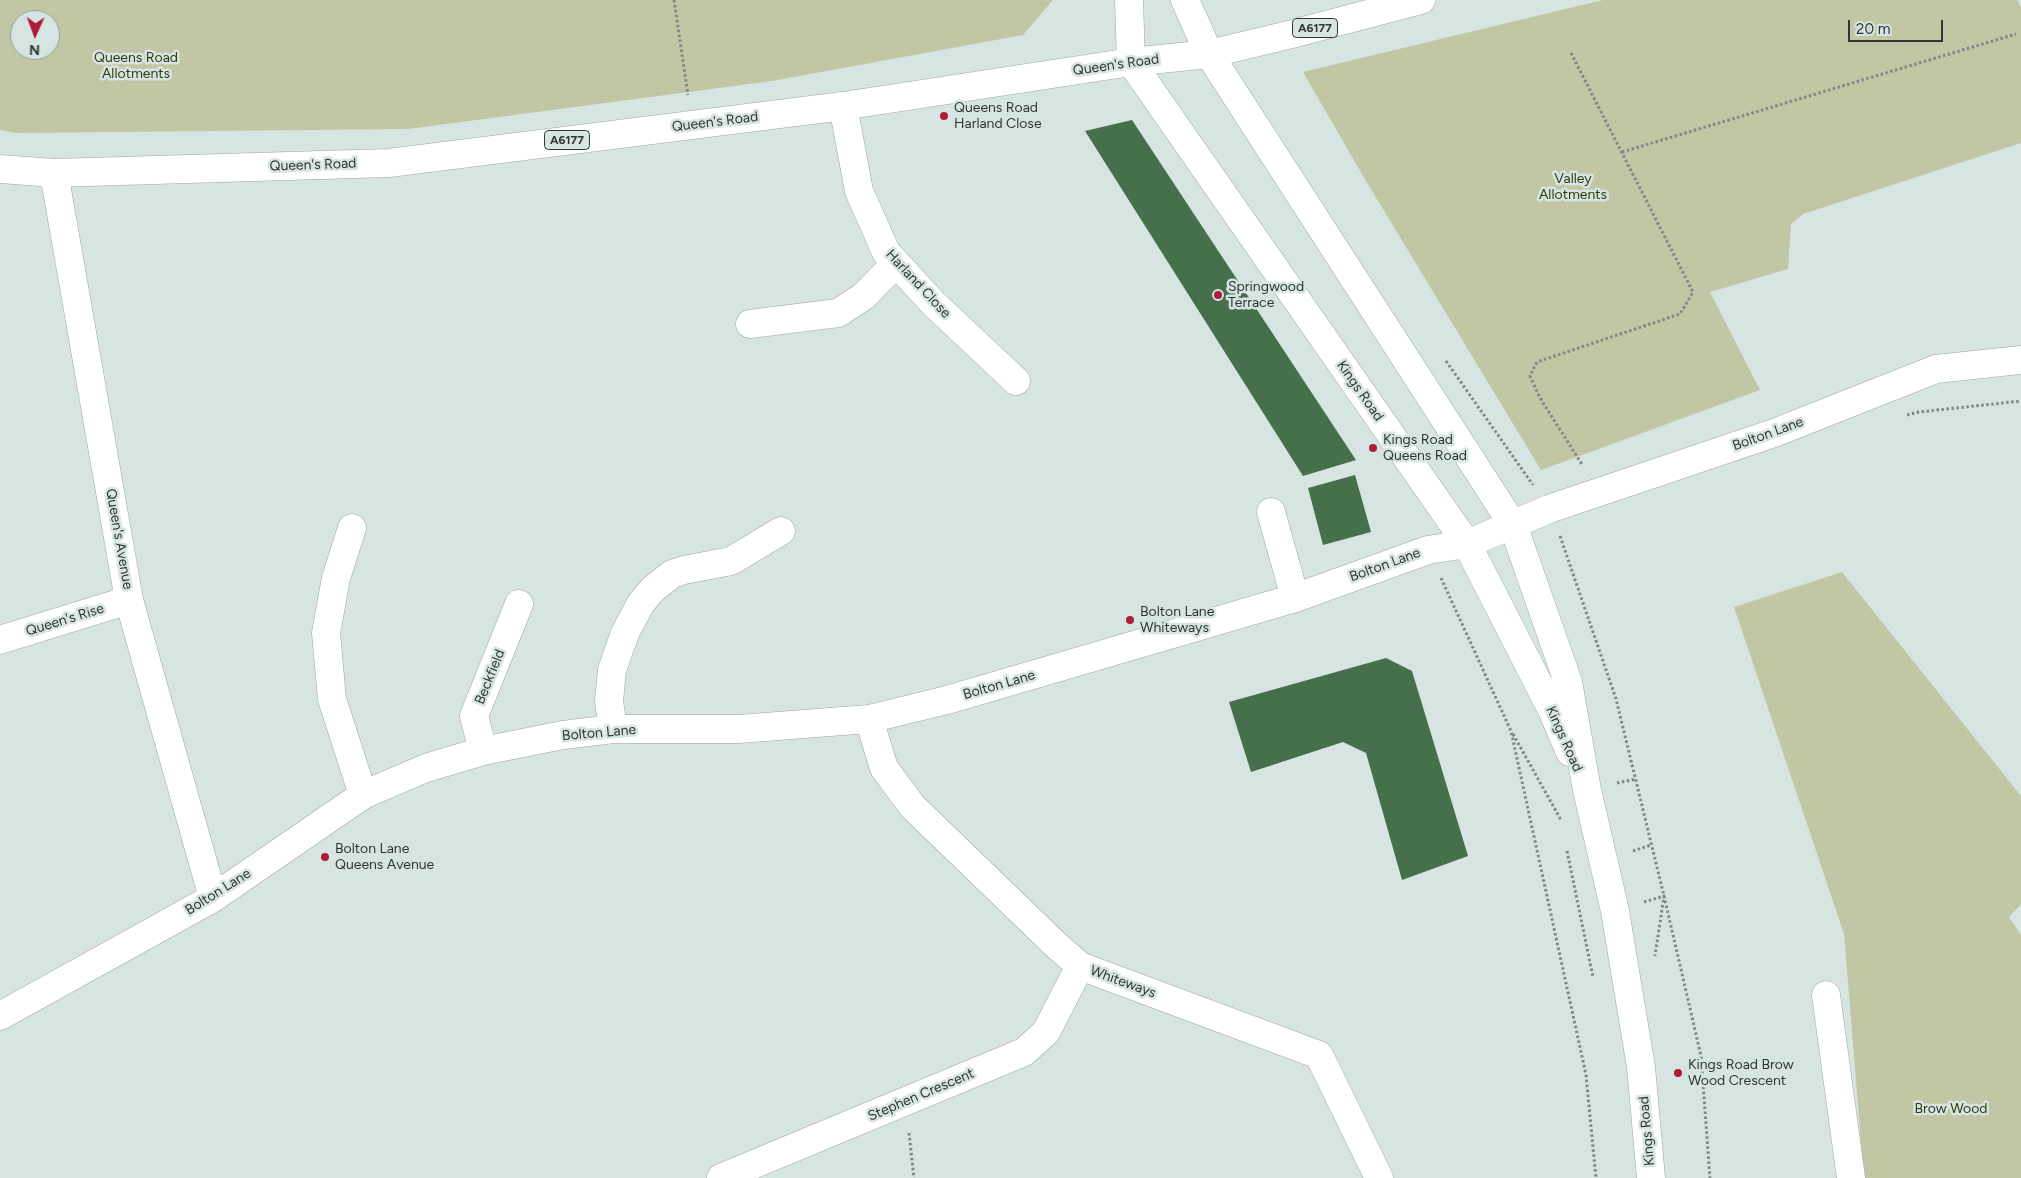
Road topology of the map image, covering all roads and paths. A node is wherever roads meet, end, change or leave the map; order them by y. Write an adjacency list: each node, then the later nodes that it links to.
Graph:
1 (674, 0): 10 (path)
2 (1129, 0): 8 (main road)
3 (1185, 0): 7 (main road, Kings Road)
4 (1422, 0): 7 (main road, Queen's Road / A6177)
5 (2016, 34): 11 (path)
6 (1571, 53): 11 (path)
7 (1209, 54): 8 (main road, Queen's Road / A6177); 20 (main road, Kings Road)
8 (1131, 62): 9 (main road, Queen's Road / A6177); 24 (main road, Kings Road)
9 (843, 106): 10 (main road, Queen's Road / A6177); 14 (main road, Harland Close)
10 (692, 125): 13 (main road, Queen's Road / A6177)
11 (1622, 152): 18 (path)
12 (0, 169): 13 (main road, Queen's Road / A6177)
13 (54, 173): 27 (main road, Queen's Avenue)
14 (896, 263): 15 (main road); 17 (main road, Harland Close)
15 (750, 324)
16 (2021, 360): 18 (main road, Bolton Lane)
17 (1016, 381)
18 (1599, 492): 20 (main road, Bolton Lane)
19 (1271, 512): 26 (main road)
20 (1513, 525): 24 (main road, Bolton Lane); 34 (main road, Kings Road)
21 (352, 528): 35 (main road)
22 (781, 532): 31 (main road)
23 (1560, 537): 49 (path)
24 (1467, 544): 25 (main road, Bolton Lane); 34 (main road, Kings Road)
25 (1428, 550): 26 (main road, Bolton Lane); 32 (path)
26 (1295, 598): 30 (main road, Bolton Lane)
27 (129, 600): 29 (main road, Queen's Rise); 38 (main road, Queen's Avenue)
28 (519, 604): 33 (main road, Beckfield)
29 (0, 640)
30 (869, 719): 31 (main road, Bolton Lane); 39 (main road, Whiteways)
31 (613, 729): 33 (main road, Bolton Lane)
32 (1511, 731): 36 (path); 47 (path)
33 (483, 751): 35 (main road, Bolton Lane)
34 (1587, 790): 48 (main road, Kings Road)
35 (363, 795): 38 (main road, Bolton Lane)
36 (1561, 820)
37 (1567, 850): 40 (path)
38 (213, 898): 42 (main road, Bolton Lane)
39 (1080, 966): 43 (main road, Stephen Crescent); 46 (main road, Whiteways)
40 (1595, 986)
41 (1826, 995): 50 (main road)
42 (0, 1016)
43 (906, 1102): 44 (main road, Stephen Crescent); 45 (path)
44 (721, 1178)
45 (914, 1178)
46 (1379, 1178)
47 (1596, 1178)
48 (1651, 1178)
49 (1710, 1178)
50 (1851, 1178)

